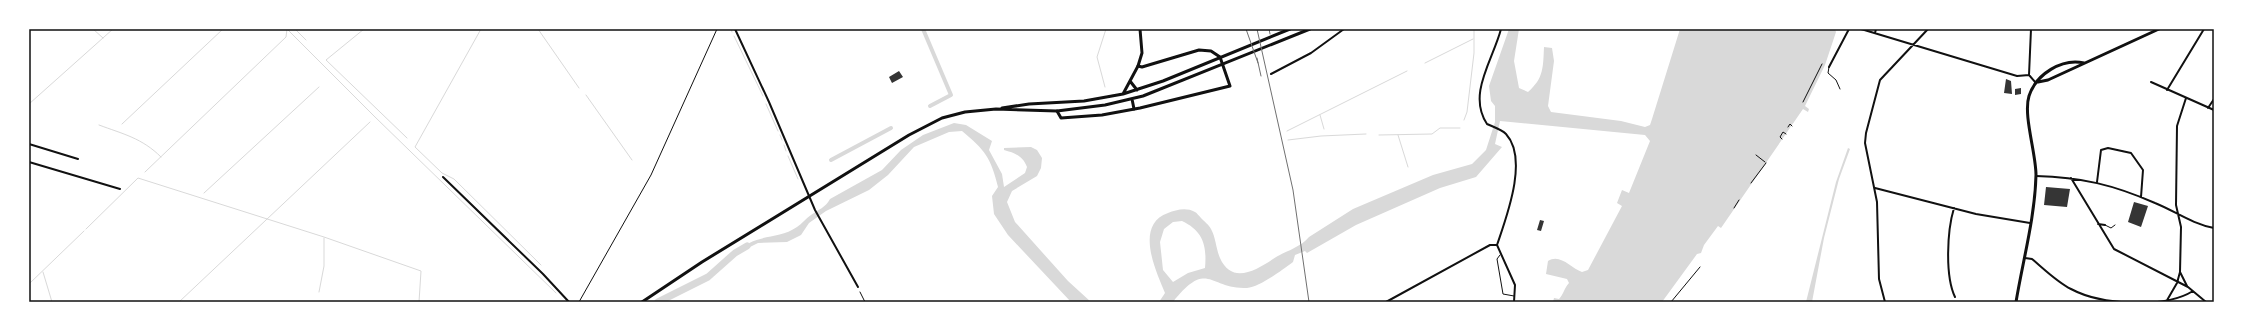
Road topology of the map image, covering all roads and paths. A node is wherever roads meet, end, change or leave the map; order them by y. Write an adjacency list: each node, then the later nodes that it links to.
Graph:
1 (717, 29): 84 (path)
2 (735, 29): 60 (street)
3 (1140, 29): 18 (main road)
4 (1290, 29): 29 (main road)
5 (1310, 29): 33 (main road)
6 (1344, 29): 21 (street)
7 (1501, 29): 71 (street)
8 (1849, 29): 20 (street)
9 (1860, 29): 15 (street)
10 (1876, 29): 15 (street)
11 (1928, 29): 16 (street)
12 (2031, 29): 22 (street)
13 (2159, 29): 17 (main road)
14 (2204, 29): 30 (street)
15 (1875, 33): 16 (street)
16 (1913, 44): 22 (street); 58 (street)
17 (2084, 64): 26 (main road); 26 (main road)
18 (1138, 66): 23 (main road); 40 (main road)
19 (1824, 67): 25 (path)
20 (1829, 67): 28 (lane)
21 (1271, 74)
22 (2029, 75): 26 (street)
23 (1130, 81): 29 (main road); 31 (main road)
24 (2151, 82): 30 (street)
25 (1814, 83): 27 (path); 34 (path)
26 (2037, 83): 53 (main road)
27 (1816, 84)
28 (1840, 89)
29 (1137, 90): 31 (main road)
30 (2167, 90): 32 (street)
31 (1122, 94): 39 (main road)
32 (2186, 98): 38 (street); 65 (street)
33 (1132, 99): 40 (main road); 42 (main road)
34 (1805, 99): 36 (path); 37 (path)
35 (2214, 99): 38 (street)
36 (1808, 100)
37 (1804, 102)
38 (2208, 108): 41 (street)
39 (996, 109): 42 (main road); 60 (main road)
40 (1134, 109): 42 (main road)
41 (2214, 110)
42 (1057, 111)
43 (1792, 121): 44 (path)
44 (1790, 124): 45 (path); 46 (path)
45 (1792, 126)
46 (1788, 127)
47 (1786, 134): 48 (path)
48 (1782, 139)
49 (29, 144): 51 (street)
50 (1756, 155): 57 (path)
51 (78, 159)
52 (29, 162): 59 (street)
53 (2036, 176): 55 (street); 66 (main road)
54 (443, 177): 83 (street)
55 (2071, 178): 56 (street); 67 (street)
56 (2096, 182): 61 (street); 61 (street)
57 (1751, 183)
58 (1875, 188): 64 (street); 90 (street)
59 (120, 189)
60 (809, 197): 77 (street); 85 (main road)
61 (2141, 197): 65 (street)
62 (1740, 200): 63 (path)
63 (1734, 208)
64 (1954, 208): 66 (street); 82 (street)
65 (2178, 214): 70 (street); 75 (street)
66 (2030, 223): 73 (main road)
67 (2098, 224): 68 (street); 76 (street)
68 (2105, 225): 69 (lane)
69 (2116, 225)
70 (2214, 228)
71 (1497, 245): 72 (street); 87 (street)
72 (1500, 255): 81 (street); 81 (lane)
73 (2024, 258): 91 (main road); 92 (street)
74 (1700, 267): 89 (path)
75 (2180, 272): 76 (street); 78 (street)
76 (2177, 283): 78 (street); 92 (street)
77 (858, 287)
78 (2188, 287): 79 (street)
79 (2193, 291): 92 (street); 93 (street)
80 (860, 292): 86 (lane)
81 (1515, 296): 88 (street)
82 (1955, 297)
83 (569, 302)
84 (579, 302)
85 (642, 302)
86 (865, 302)
87 (1386, 302)
88 (1514, 302)
89 (1672, 302)
90 (1884, 302)
91 (2016, 302)
92 (2166, 302)
93 (2206, 302)

